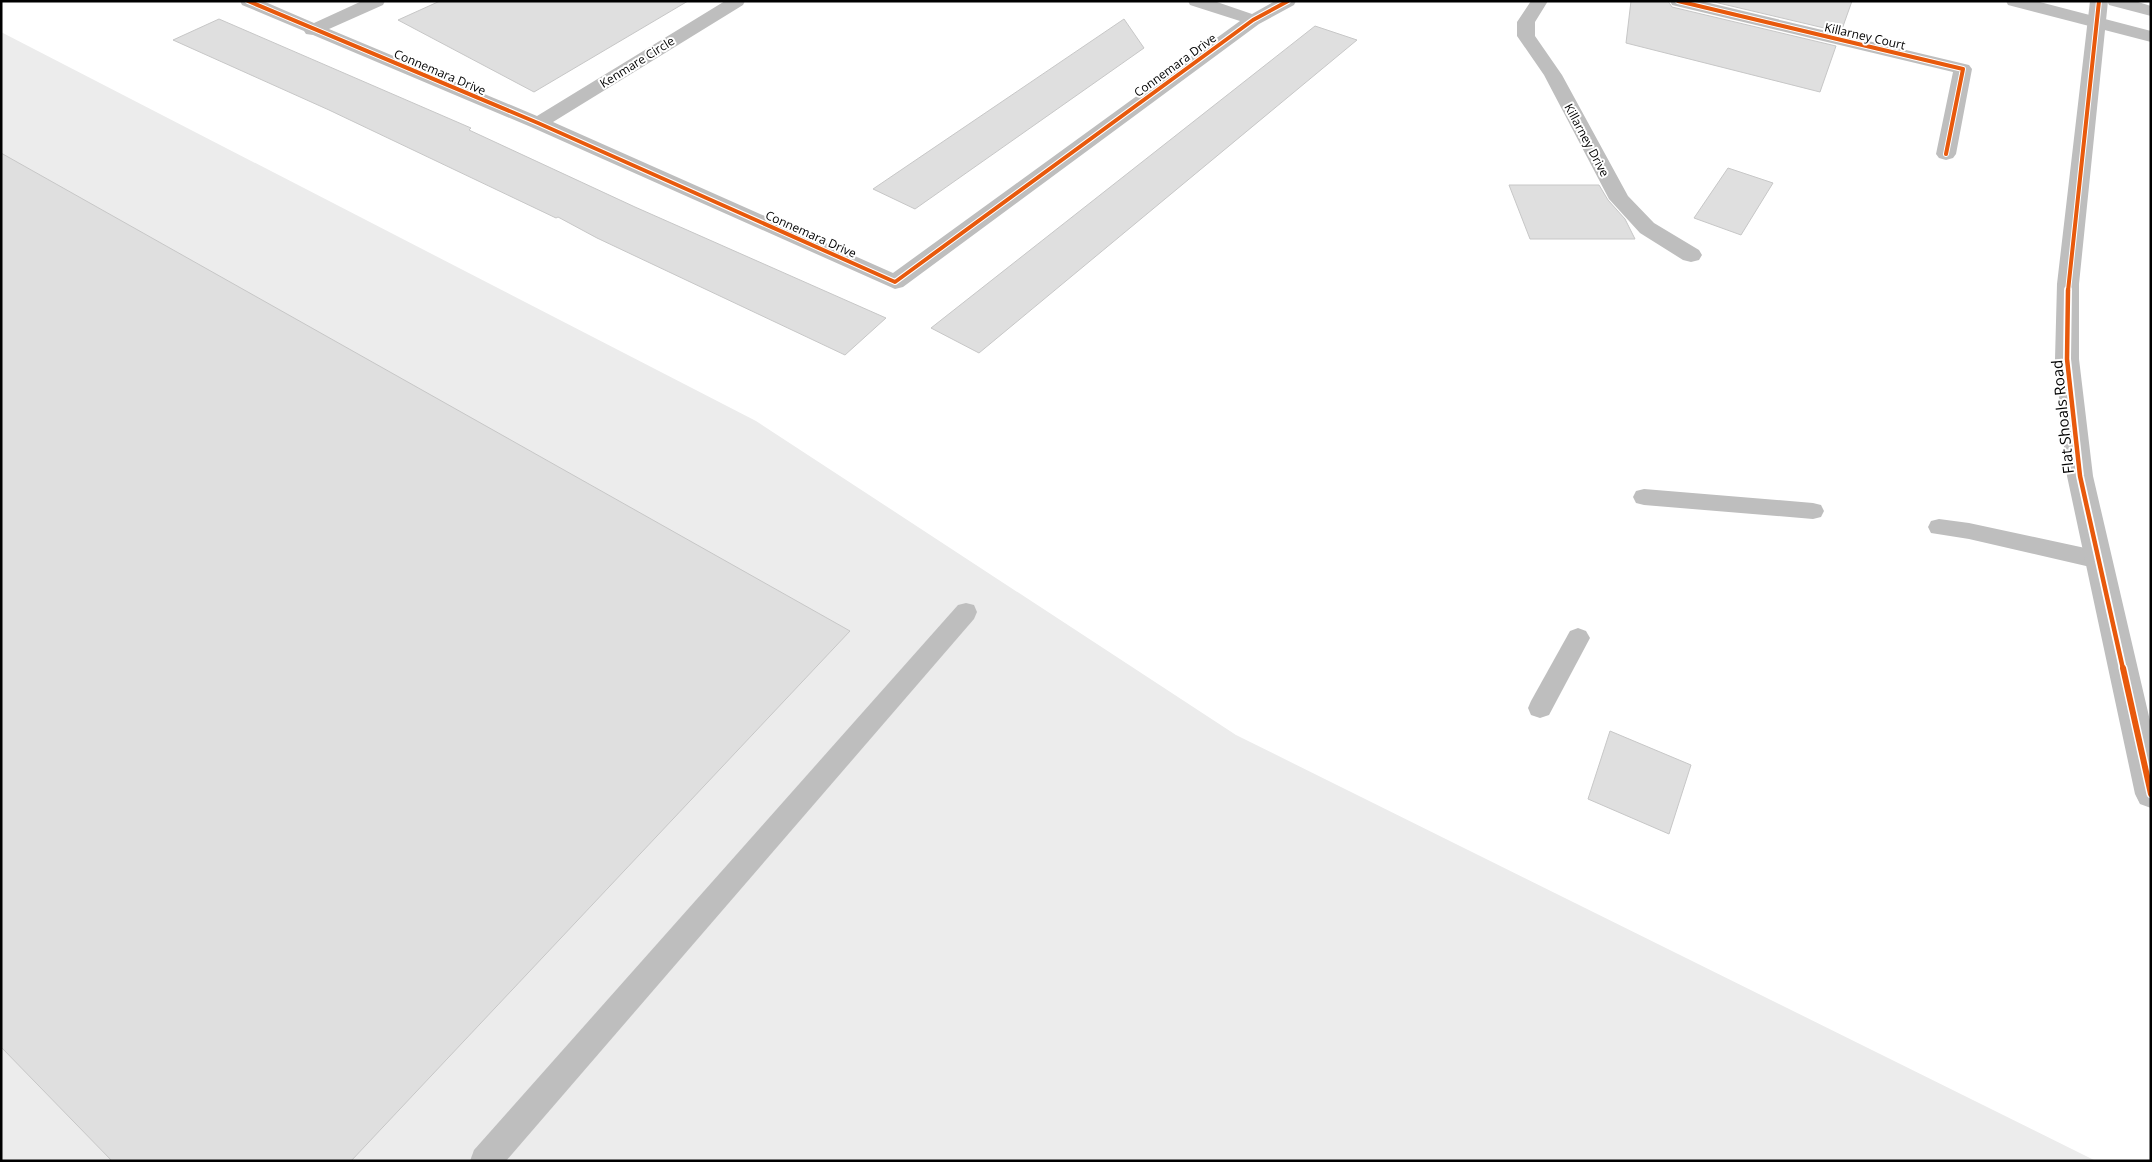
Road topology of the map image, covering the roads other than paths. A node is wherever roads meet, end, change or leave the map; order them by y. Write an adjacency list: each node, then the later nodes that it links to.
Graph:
1 (248, 1): 14 (street, Connemara Drive)
2 (377, 1): 14 (street)
3 (737, 1): 16 (street, Kenmare Circle)
4 (1196, 1): 12 (street)
5 (1288, 1): 12 (street)
6 (1540, 1): 18 (street, Killarney Drive)
7 (1678, 1): 17 (street, Killarney Court)
8 (2014, 1): 13 (street)
9 (2099, 1): 13 (street, Flat Shoals Road)
10 (2115, 1): 11 (street)
11 (2151, 11)
12 (1253, 20): 16 (street, Connemara Drive)
13 (2096, 21): 15 (street); 22 (street, Flat Shoals Road)
14 (312, 30): 16 (street, Connemara Drive)
15 (2151, 37)
16 (538, 124)
17 (1946, 154)
18 (1691, 256)
19 (1644, 497): 20 (lane)
20 (1813, 511)
21 (1939, 527): 22 (lane)
22 (2099, 560): 26 (street, Flat Shoals Road)
23 (966, 612): 27 (lane)
24 (1578, 638): 25 (lane)
25 (1540, 708)
26 (2151, 794)
27 (485, 1161)

